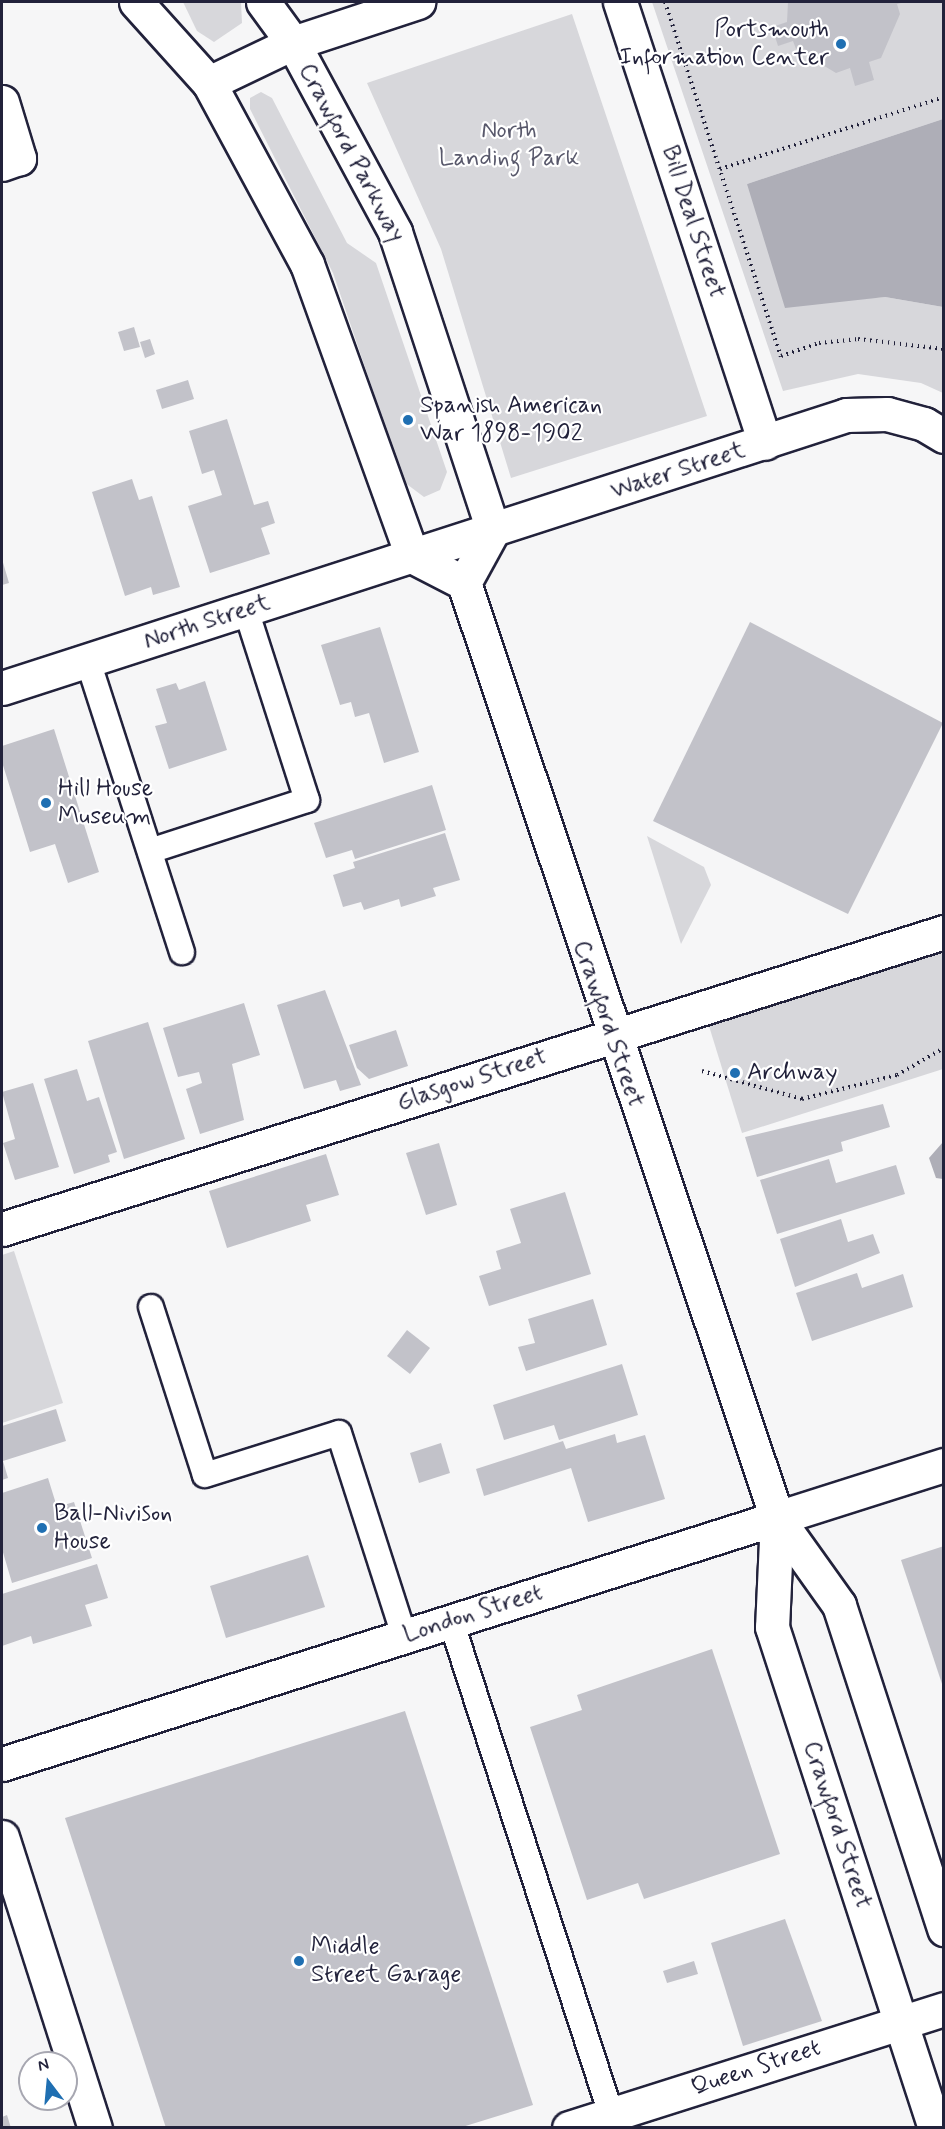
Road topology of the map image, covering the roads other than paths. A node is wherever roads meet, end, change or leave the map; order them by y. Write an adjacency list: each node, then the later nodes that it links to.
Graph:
1 (136, 2): 6 (street)
2 (262, 2): 5 (street, Crawford Parkway)
3 (418, 2): 5 (street)
4 (620, 2): 10 (street, Bill Deal Street)
5 (293, 43): 6 (street); 11 (street, Crawford Parkway)
6 (209, 83): 12 (street)
7 (2, 102): 8 (street)
8 (2, 164)
9 (944, 436): 10 (street, Water Street)
10 (765, 443): 11 (street, Water Street)
11 (492, 530): 12 (street, Water Street); 13 (street)
12 (412, 556): 13 (street); 14 (street, North Street)
13 (464, 583): 20 (street, Crawford Street)
14 (246, 610): 15 (street, North Street); 17 (lane)
15 (88, 661): 16 (street, North Street); 17 (lane)
16 (2, 688)
17 (150, 851): 19 (lane)
18 (944, 932): 20 (street, Glasgow Street)
19 (182, 952)
20 (612, 1036): 21 (street, Glasgow Street); 24 (street, Crawford Street)
21 (2, 1229)
22 (151, 1307): 26 (lane)
23 (944, 1465): 24 (street, London Street)
24 (777, 1518): 25 (street, London Street); 29 (street, Crawford Street); 31 (street, Crawford Street)
25 (451, 1621): 26 (street, London Street); 32 (lane)
26 (404, 1636): 27 (street, London Street)
27 (2, 1764)
28 (2, 1838): 33 (street)
29 (944, 1929)
30 (944, 2008): 31 (street, Queen Street)
31 (901, 2022): 32 (street, Queen Street); 35 (street, Crawford Street)
32 (611, 2114): 34 (street, Queen Street)
33 (95, 2127)
34 (569, 2127)
35 (935, 2127)

